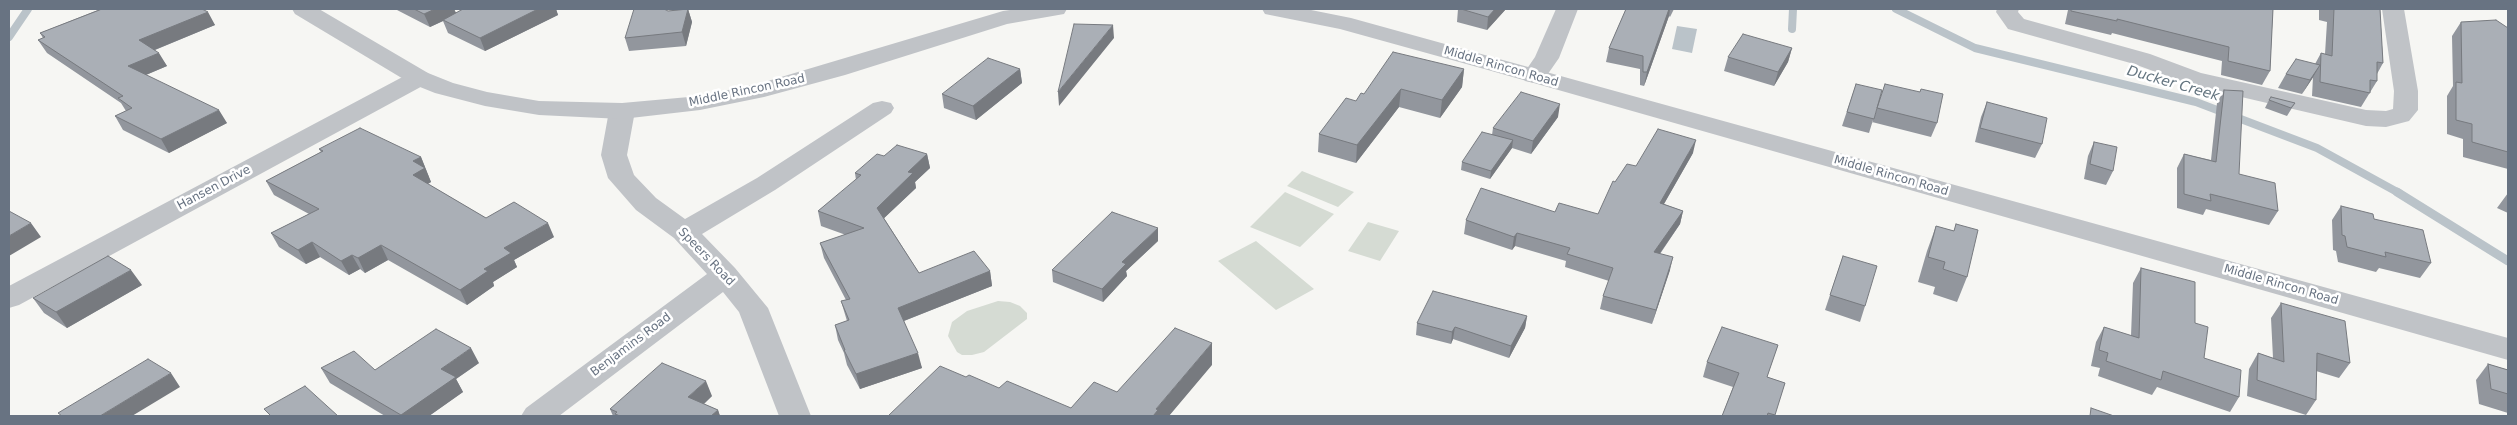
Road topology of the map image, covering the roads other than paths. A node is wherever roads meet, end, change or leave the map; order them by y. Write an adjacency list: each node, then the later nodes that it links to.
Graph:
1 (303, 9): 8 (street, Middle Rincon Road)
2 (1056, 9): 10 (street, Middle Rincon Road)
3 (1273, 9): 7 (street, Middle Rincon Road)
4 (1567, 9): 7 (street)
5 (2008, 9): 6 (street)
6 (2394, 9)
7 (1534, 76): 14 (street, Middle Rincon Road)
8 (419, 78): 10 (street, Middle Rincon Road); 13 (street, Hansen Drive)
9 (882, 108): 11 (street)
10 (622, 111): 11 (street, Speers Road)
11 (684, 232): 12 (street, Speers Road)
12 (725, 275): 15 (street, Benjamins Road); 16 (street, Speers Road)
13 (9, 298)
14 (2508, 349)
15 (537, 416)
16 (795, 416)

